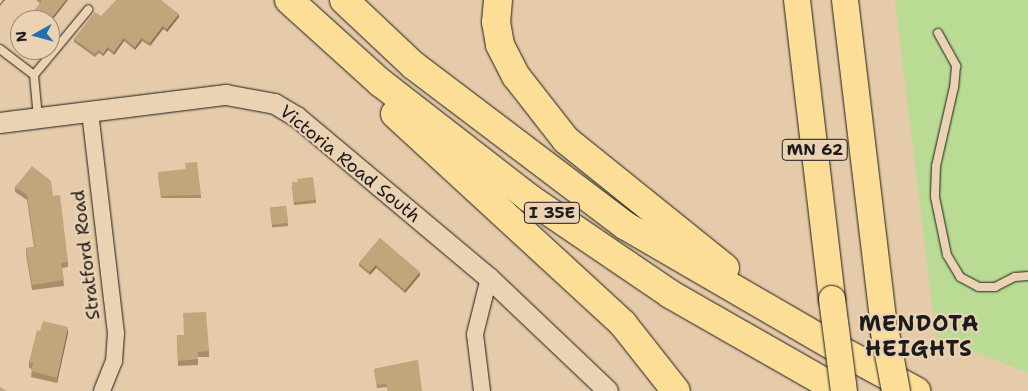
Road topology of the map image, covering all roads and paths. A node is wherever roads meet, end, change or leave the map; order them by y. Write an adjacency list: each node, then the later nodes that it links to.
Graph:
1 (281, 0): 21 (highway)
2 (289, 0): 22 (highway, I 35E)
3 (344, 0): 17 (highway, I 35E)
4 (498, 0): 17 (highway)
5 (797, 0): 23 (highway, MN 62, bridge)
6 (845, 0): 16 (highway, MN 62)
7 (88, 10): 10 (lane)
8 (938, 33): 14 (lane)
9 (0, 50): 10 (lane)
10 (34, 75): 12 (lane)
11 (90, 112): 12 (street, Victoria Road South); 15 (street, Victoria Road South); 18 (street, Stratford Road)
12 (38, 118): 13 (street, Victoria Road South)
13 (0, 123)
14 (1028, 276)
15 (489, 278): 19 (street); 20 (street, Victoria Road South)
16 (885, 333): 24 (highway, MN 62, bridge); 25 (highway, bridge)
17 (838, 349): 26 (highway, I 35E)
18 (102, 391)
19 (482, 391)
20 (608, 391)
21 (676, 391)
22 (840, 391)
23 (844, 391)
24 (892, 391)
25 (896, 391)
26 (916, 391)

